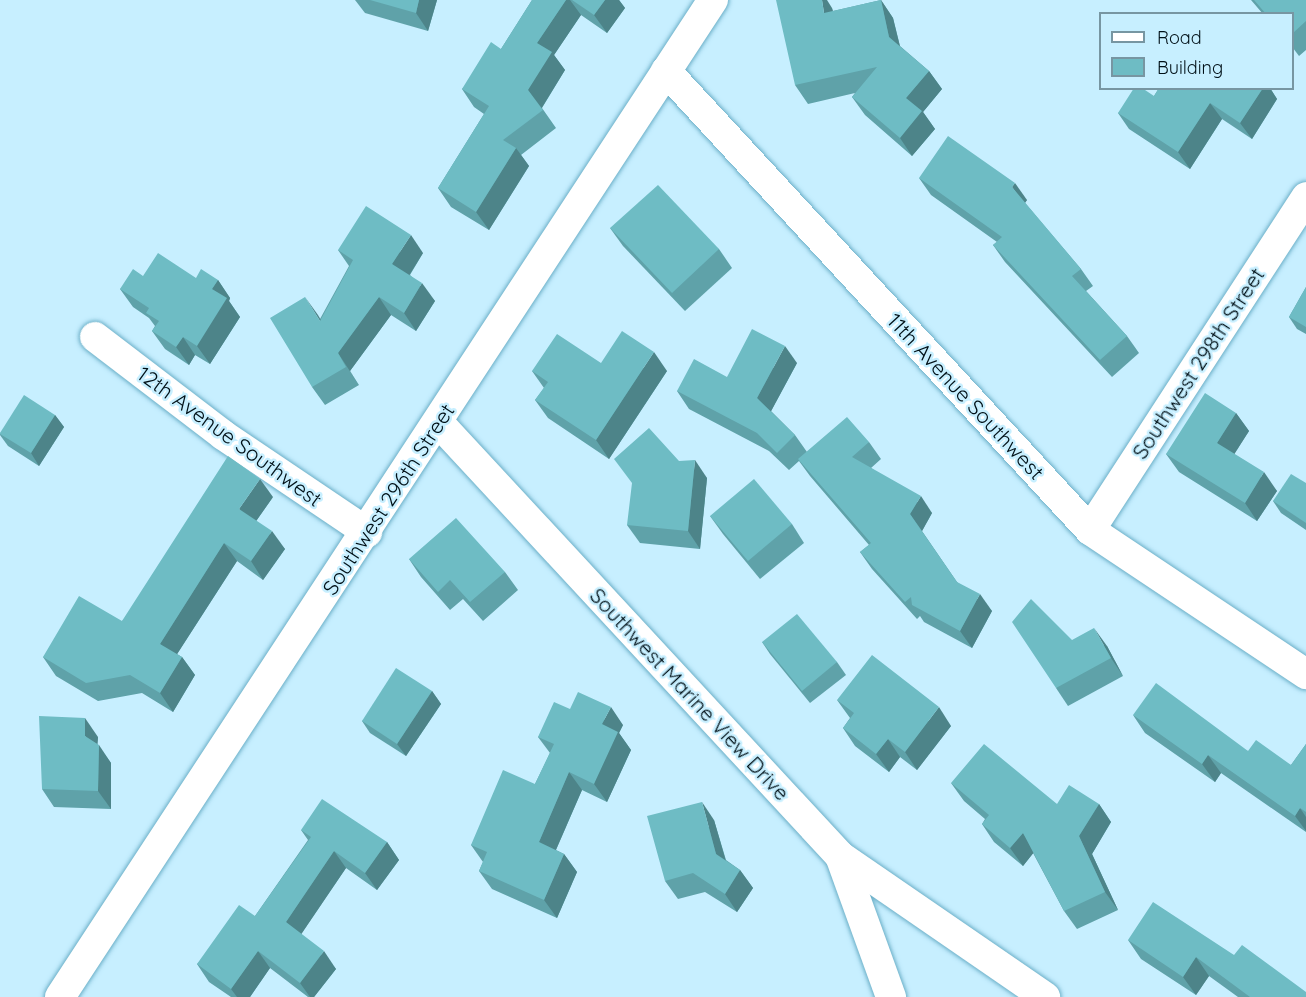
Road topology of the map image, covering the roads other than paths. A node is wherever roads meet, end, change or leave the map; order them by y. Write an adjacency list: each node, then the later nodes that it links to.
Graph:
1 (713, 0): 2 (street, Southwest 296th Street)
2 (666, 71): 5 (street, Southwest 296th Street); 6 (street, 11th Avenue Southwest)
3 (1306, 197): 6 (street, Southwest 298th Street)
4 (95, 337): 7 (street, 12th Avenue Southwest)
5 (438, 422): 7 (street, Southwest 296th Street); 9 (street, Southwest Marine View Drive)
6 (1090, 530): 8 (street, 11th Avenue Southwest)
7 (367, 532): 10 (street, Southwest 296th Street)
8 (1306, 674)
9 (840, 856): 11 (street, Southwest Marine View Drive); 12 (street)
10 (60, 997)
11 (891, 997)
12 (1046, 997)

